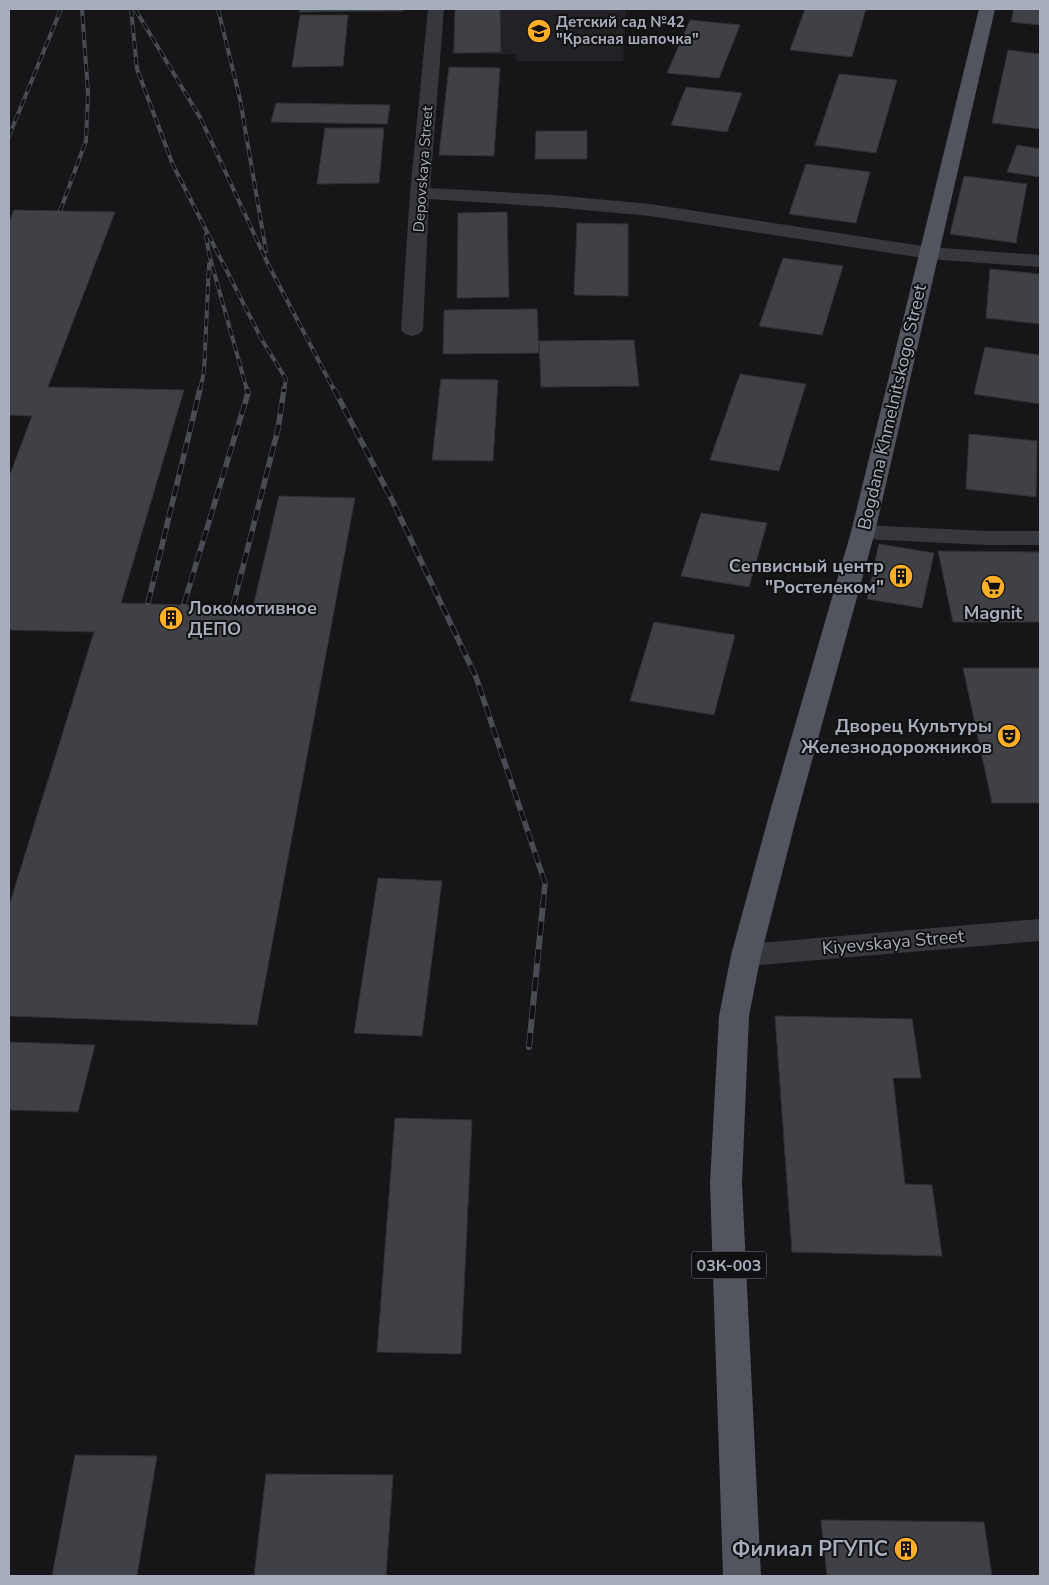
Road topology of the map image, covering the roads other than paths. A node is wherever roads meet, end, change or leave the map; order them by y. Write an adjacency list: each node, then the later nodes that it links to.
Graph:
1 (436, 9): 3 (street, Depovskaya Street)
2 (987, 9): 4 (main road, Bogdana Khmelnitskogo Street)
3 (420, 193): 4 (street); 6 (street, Depovskaya Street)
4 (929, 253): 5 (street); 7 (main road, Bogdana Khmelnitskogo Street)
5 (1040, 261)
6 (412, 330)
7 (863, 532): 8 (street); 10 (main road, Bogdana Khmelnitskogo Street)
8 (1040, 538)
9 (1040, 930): 10 (street, Kiyevskaya Street)
10 (746, 955): 11 (main road, Bogdana Khmelnitskogo Street / 03К-003)
11 (742, 1576)

